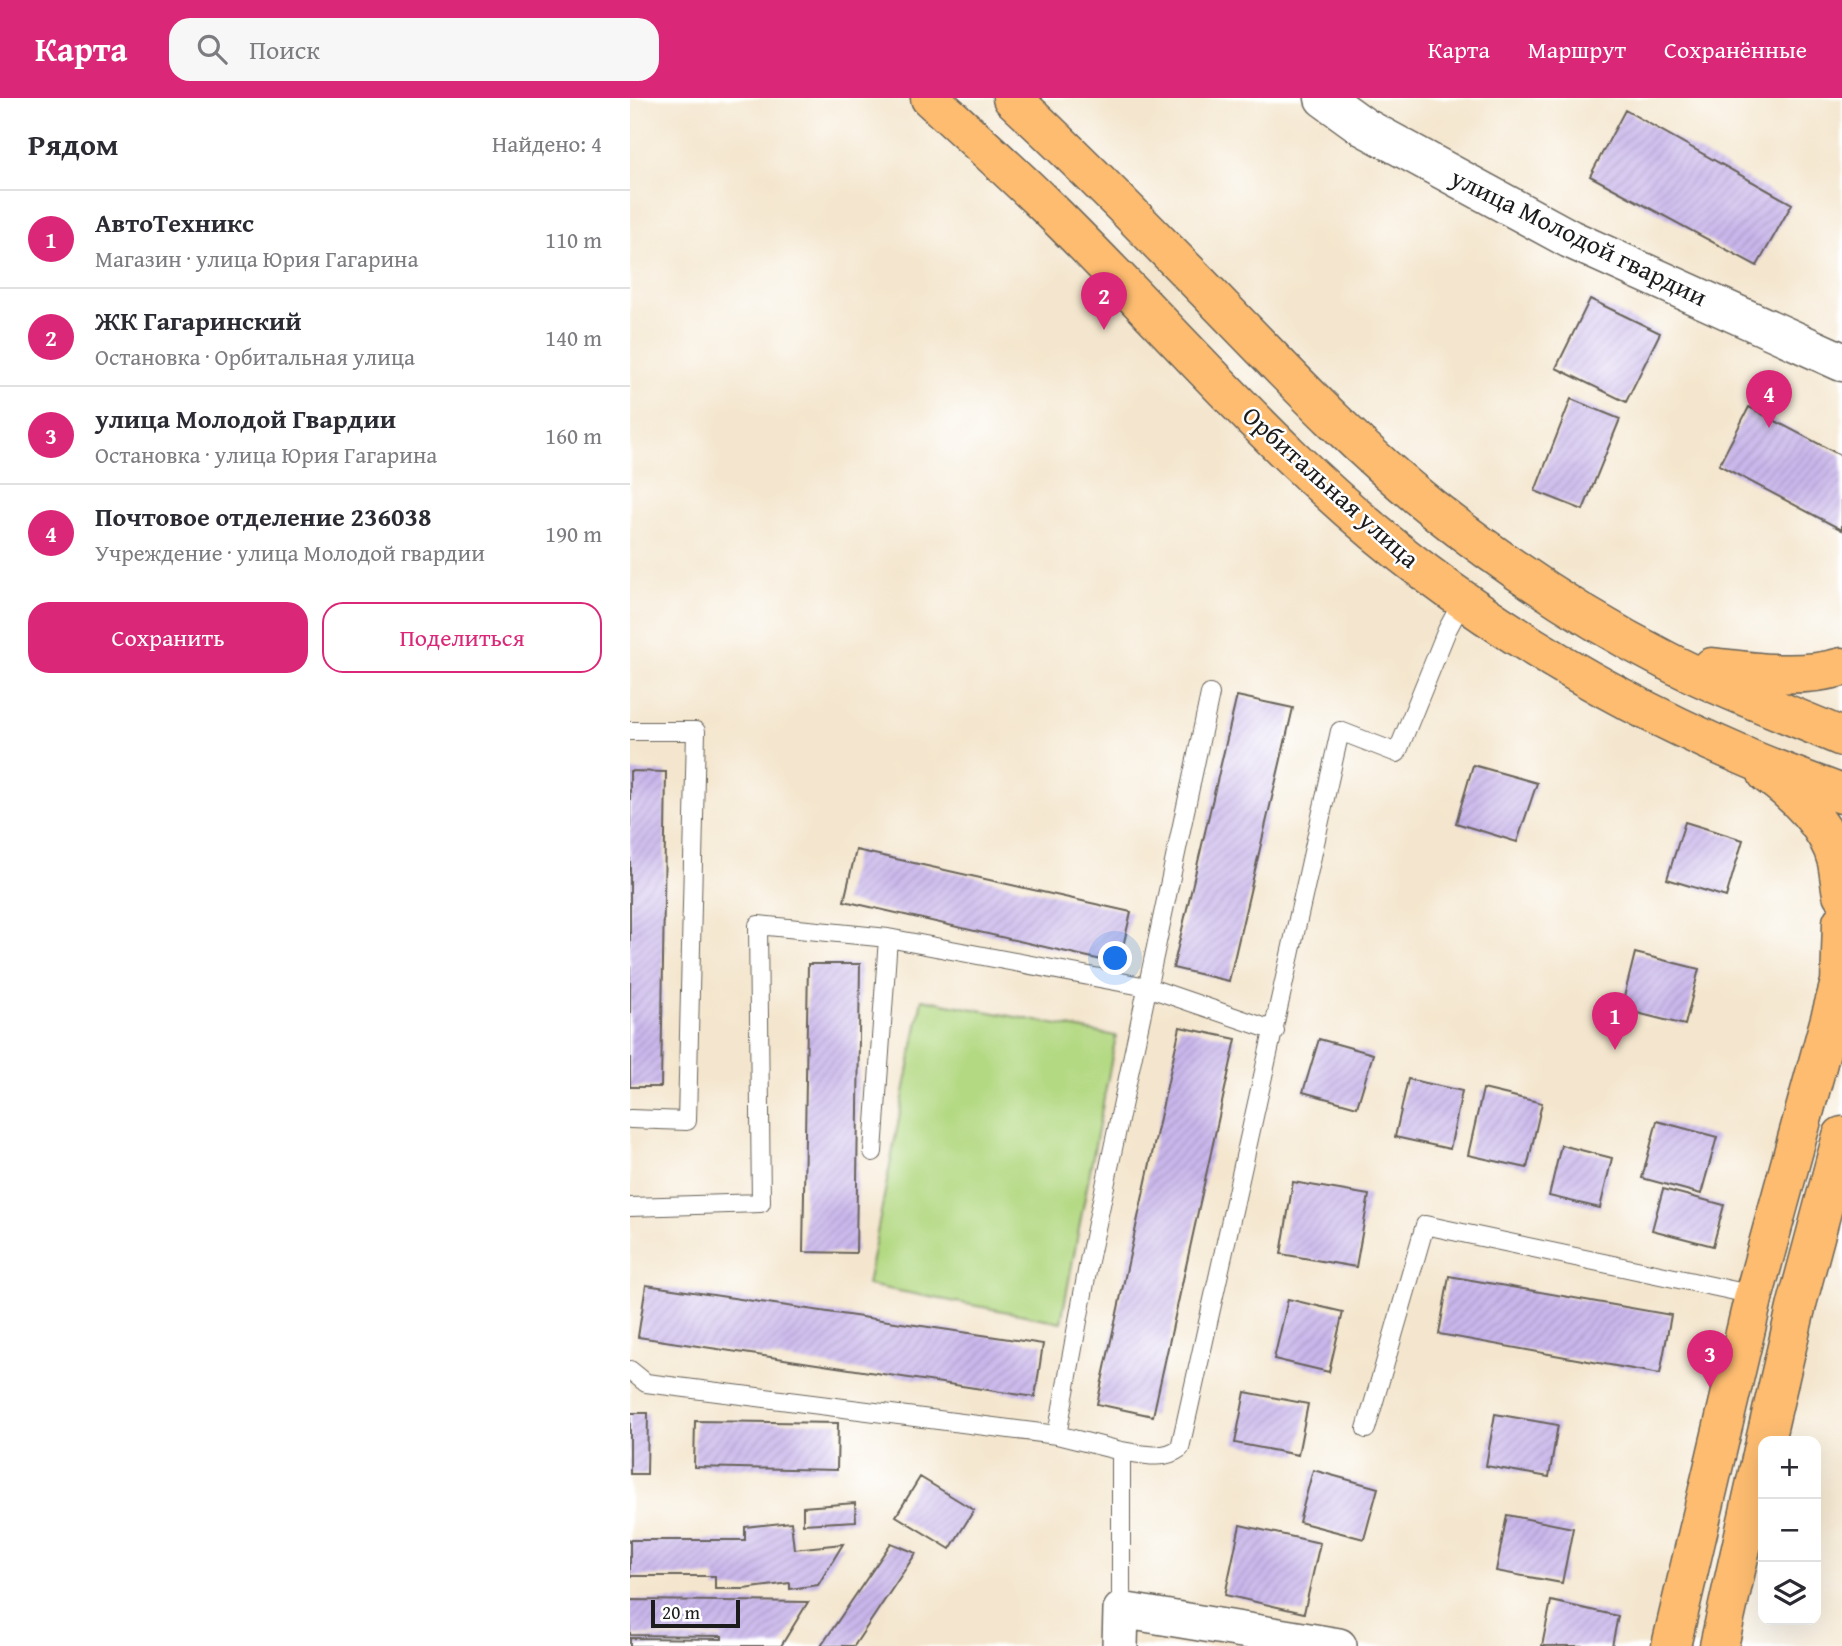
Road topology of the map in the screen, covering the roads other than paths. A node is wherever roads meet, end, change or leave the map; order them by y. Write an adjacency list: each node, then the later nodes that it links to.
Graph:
1 (929, 98): 5 (main road, Орбитальная улица)
2 (1012, 98): 6 (main road, Орбитальная улица)
3 (1324, 98): 4 (street, улица Молодой гвардии)
4 (1842, 362)
5 (1463, 600): 11 (main road, Орбитальная улица); 18 (lane)
6 (1668, 661): 7 (main road); 10 (main road, Орбитальная улица)
7 (1842, 667)
8 (1210, 694): 17 (lane)
9 (630, 731): 19 (lane)
10 (1842, 737)
11 (1739, 754): 12 (main road, Орбитальная улица); 13 (main road)
12 (1842, 794)
13 (1842, 894)
14 (1842, 922): 16 (main road)
15 (888, 938): 17 (lane); 21 (lane); 22 (lane)
16 (1841, 980): 23 (main road)
17 (1147, 987): 18 (lane); 26 (lane)
18 (1275, 1031): 28 (lane)
19 (630, 1119)
20 (1842, 1136): 27 (main road)
21 (873, 1152)
22 (630, 1207)
23 (1754, 1295): 25 (lane); 33 (main road)
24 (630, 1370): 26 (lane)
25 (1366, 1429)
26 (1057, 1434): 28 (lane)
27 (1766, 1436)
28 (1121, 1451): 30 (lane)
29 (1758, 1472): 34 (main road)
30 (1121, 1610): 31 (street); 32 (street)
31 (1120, 1646)
32 (1339, 1646)
33 (1671, 1646)
34 (1719, 1646)

